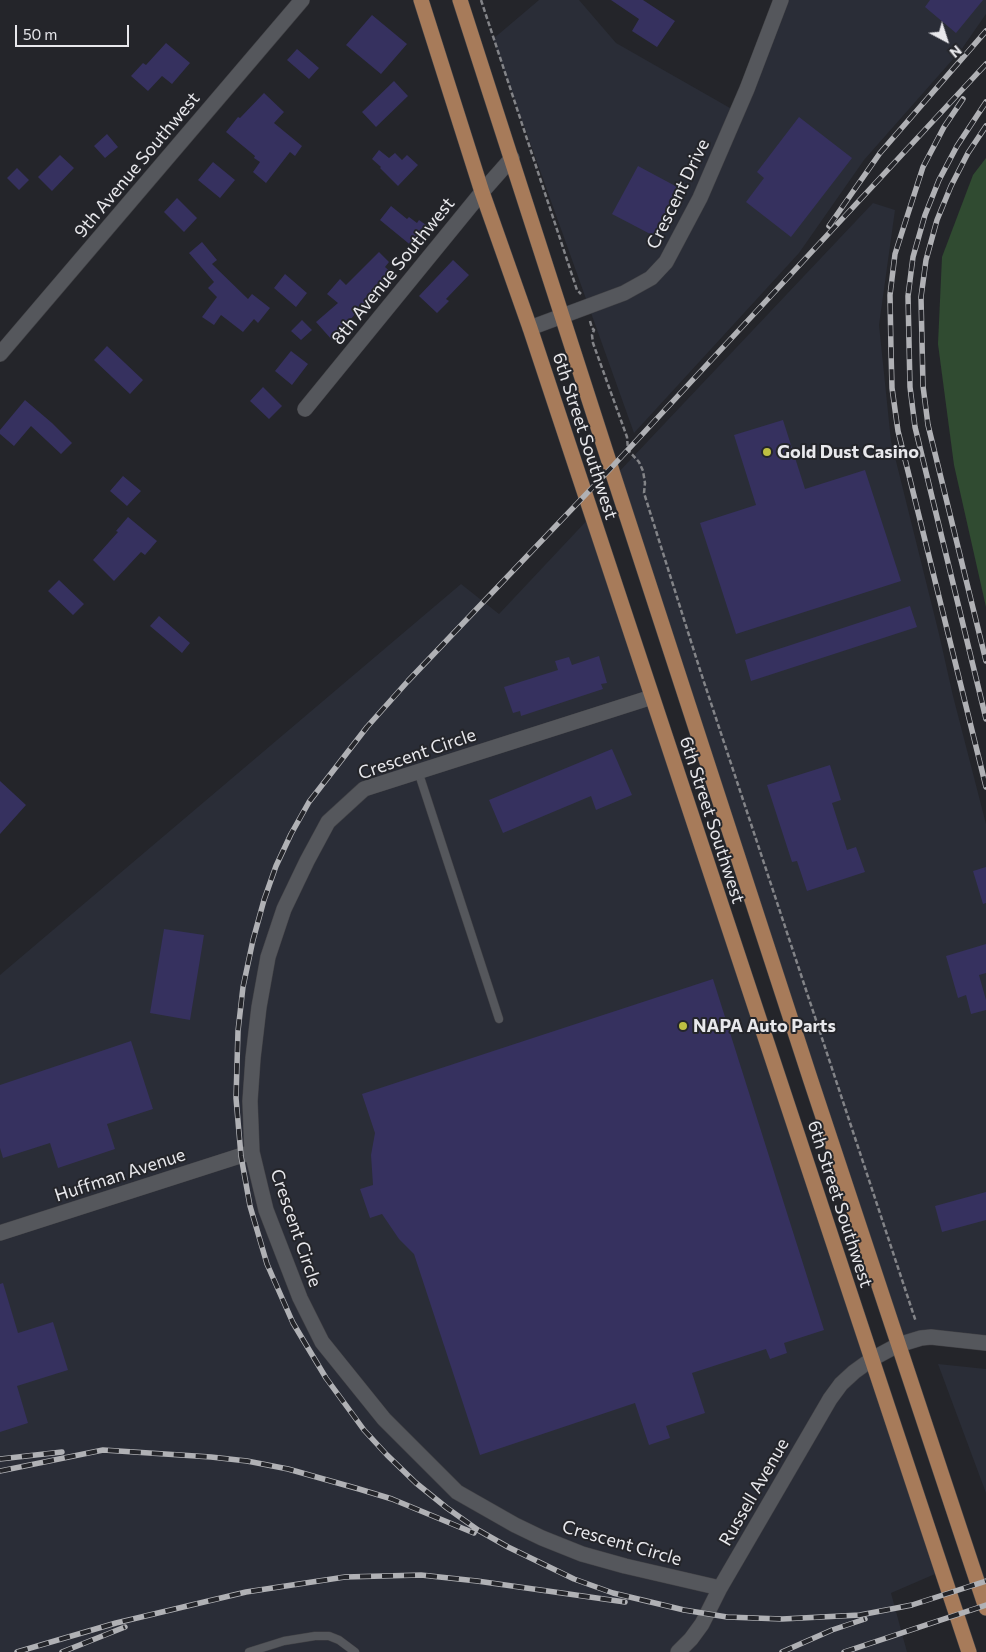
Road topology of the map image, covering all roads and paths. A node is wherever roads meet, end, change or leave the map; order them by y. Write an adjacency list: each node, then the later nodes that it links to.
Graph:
1 (302, 0): 12 (street, 9th Avenue Southwest)
2 (421, 0): 7 (main road, 6th Street Southwest)
3 (460, 0): 6 (main road, 6th Street Southwest)
4 (481, 0): 8 (path)
5 (781, 0): 9 (street, Crescent Drive)
6 (512, 158): 7 (street, 8th Avenue Southwest); 9 (main road, 6th Street Southwest)
7 (482, 192): 10 (main road, 6th Street Southwest); 13 (street, 8th Avenue Southwest)
8 (580, 296)
9 (563, 316): 10 (street, Crescent Drive); 21 (main road, 6th Street Southwest)
10 (530, 328): 14 (main road, 6th Street Southwest)
11 (592, 328): 19 (path)
12 (0, 354)
13 (305, 408)
14 (652, 697): 15 (street, Crescent Circle); 22 (main road, 6th Street Southwest)
15 (418, 771): 16 (lane); 17 (street, Crescent Circle)
16 (500, 1020)
17 (252, 1152): 18 (street, Huffman Avenue); 23 (street, Crescent Circle)
18 (0, 1233)
19 (916, 1322)
20 (986, 1342): 21 (street, Russell Avenue)
21 (898, 1345): 22 (street, Russell Avenue); 24 (main road, 6th Street Southwest)
22 (872, 1360): 23 (street, Russell Avenue); 28 (main road, 6th Street Southwest)
23 (720, 1588): 27 (street, Russell Avenue)
24 (986, 1608)
25 (249, 1652): 26 (lane)
26 (355, 1652)
27 (678, 1652)
28 (969, 1652)

